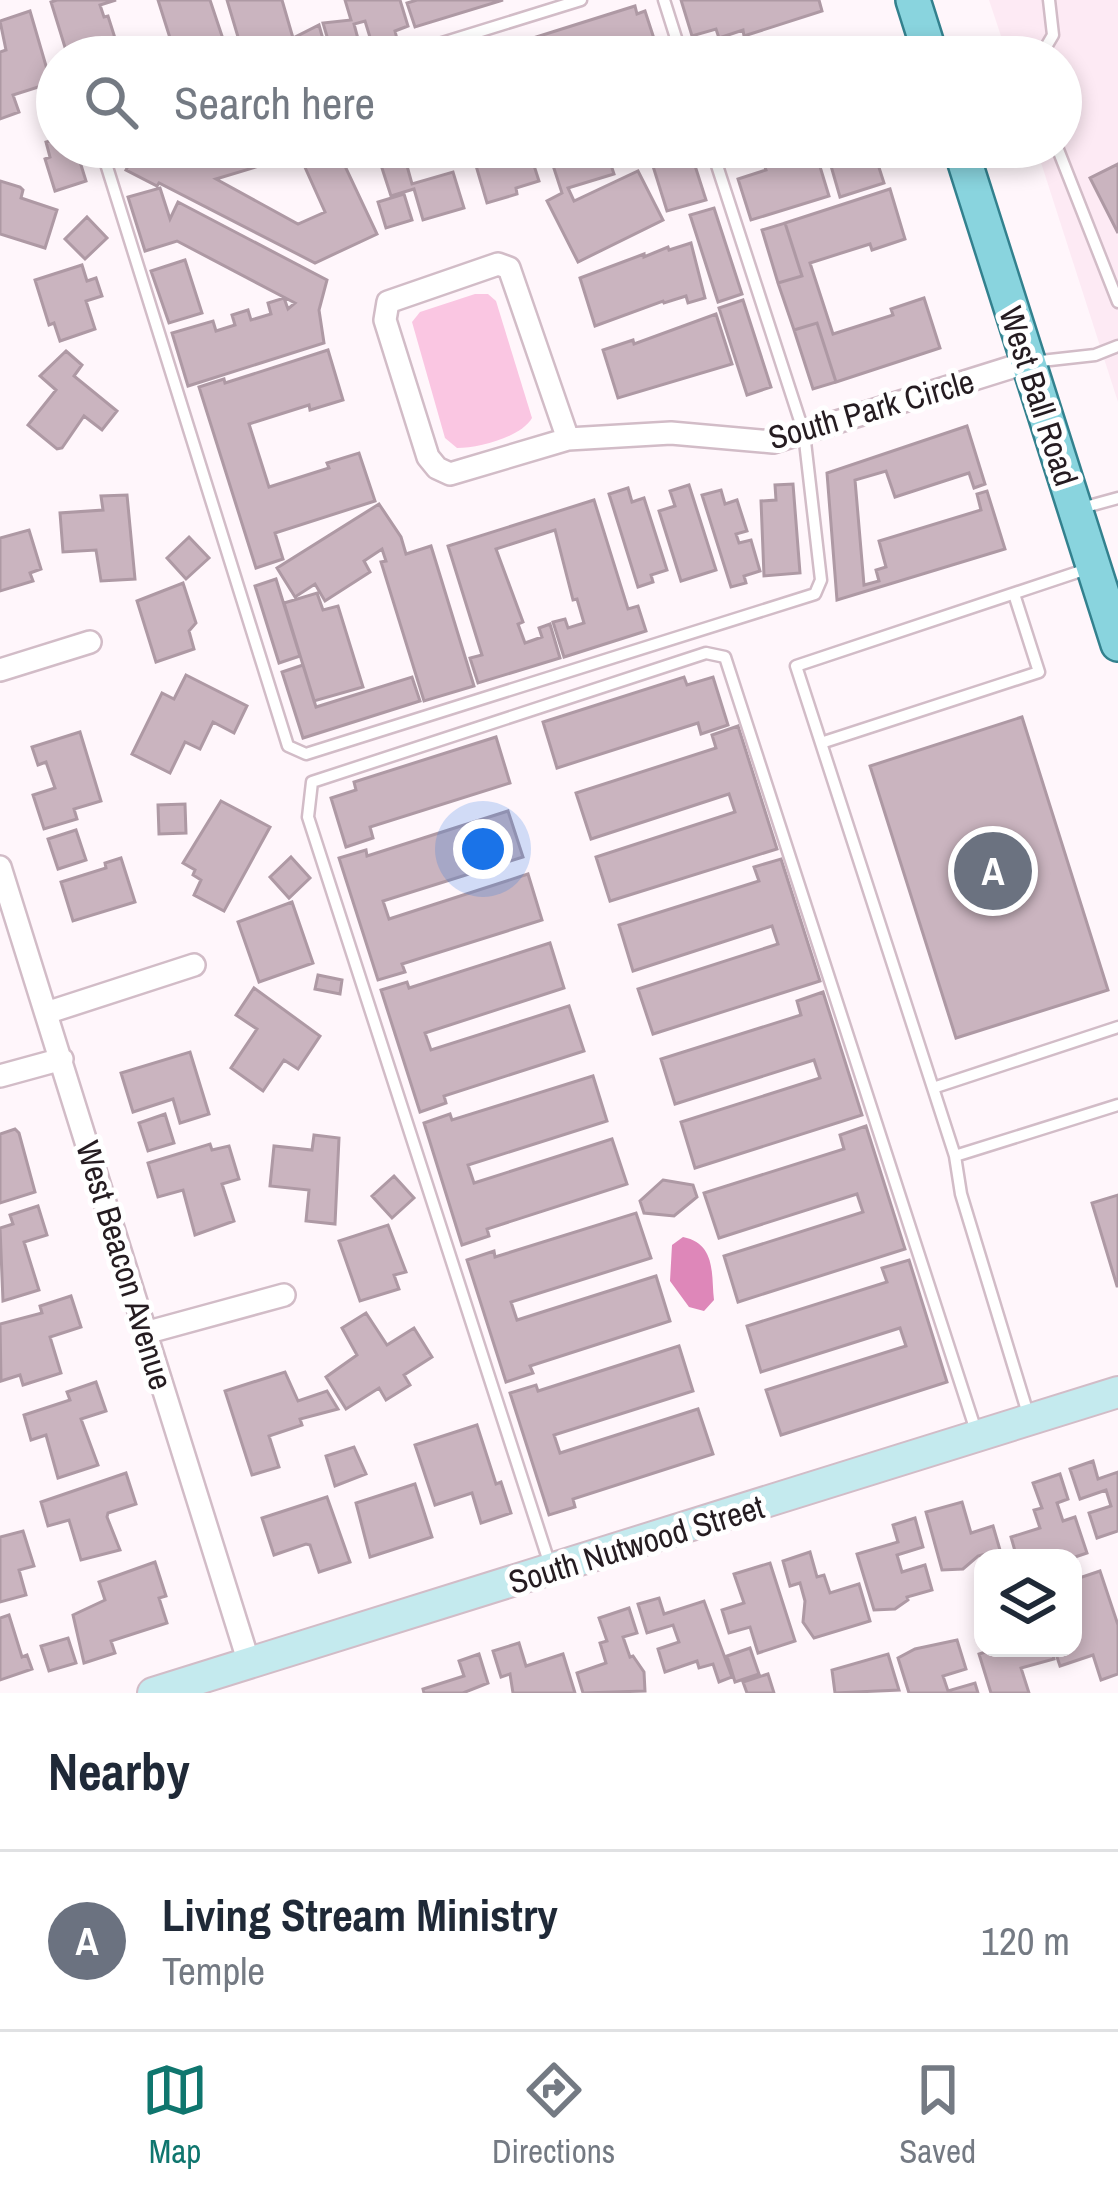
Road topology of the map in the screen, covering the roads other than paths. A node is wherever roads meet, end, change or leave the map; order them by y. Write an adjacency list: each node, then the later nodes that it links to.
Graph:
1 (581, 0): 5 (lane)
2 (664, 0): 6 (lane)
3 (913, 0): 7 (main road)
4 (1049, 0): 8 (lane)
5 (465, 36)
6 (675, 36)
7 (925, 36)
8 (1052, 36)
9 (107, 168): 16 (lane)
10 (718, 168): 16 (lane)
11 (967, 168): 15 (main road, West Ball Road)
12 (1065, 168): 13 (lane)
13 (1118, 302)
14 (1118, 346): 15 (lane)
15 (1028, 362): 16 (street, South Park Circle); 19 (main road, West Ball Road)
16 (804, 434): 17 (street, South Park Circle)
17 (568, 439): 17 (street, South Park Circle)
18 (1118, 498): 19 (lane)
19 (1075, 510): 20 (main road, West Ball Road)
20 (1094, 567): 21 (lane); 23 (main road, West Ball Road)
21 (1014, 594): 25 (lane); 25 (lane)
22 (90, 642): 24 (street)
23 (1118, 644)
24 (0, 670)
25 (821, 743): 32 (lane)
26 (0, 867): 28 (street, West Beacon Avenue)
27 (194, 965): 28 (street)
28 (46, 1013): 30 (street, West Beacon Avenue)
29 (1118, 1027): 32 (lane)
30 (62, 1059): 31 (street); 36 (street, West Beacon Avenue)
31 (0, 1076)
32 (933, 1088): 34 (lane)
33 (1118, 1105): 34 (lane)
34 (955, 1156): 38 (lane)
35 (284, 1295): 36 (street)
36 (146, 1333): 41 (street, West Beacon Avenue)
37 (1118, 1392): 38 (street, South Nutwood Street)
38 (1030, 1420): 39 (street, South Nutwood Street)
39 (978, 1437): 40 (street, South Nutwood Street); 40 (lane)
40 (551, 1570): 41 (street, South Nutwood Street)
41 (249, 1663): 42 (street, South Nutwood Street)
42 (219, 1683): 43 (street, South Nutwood Street)
43 (153, 1693)

